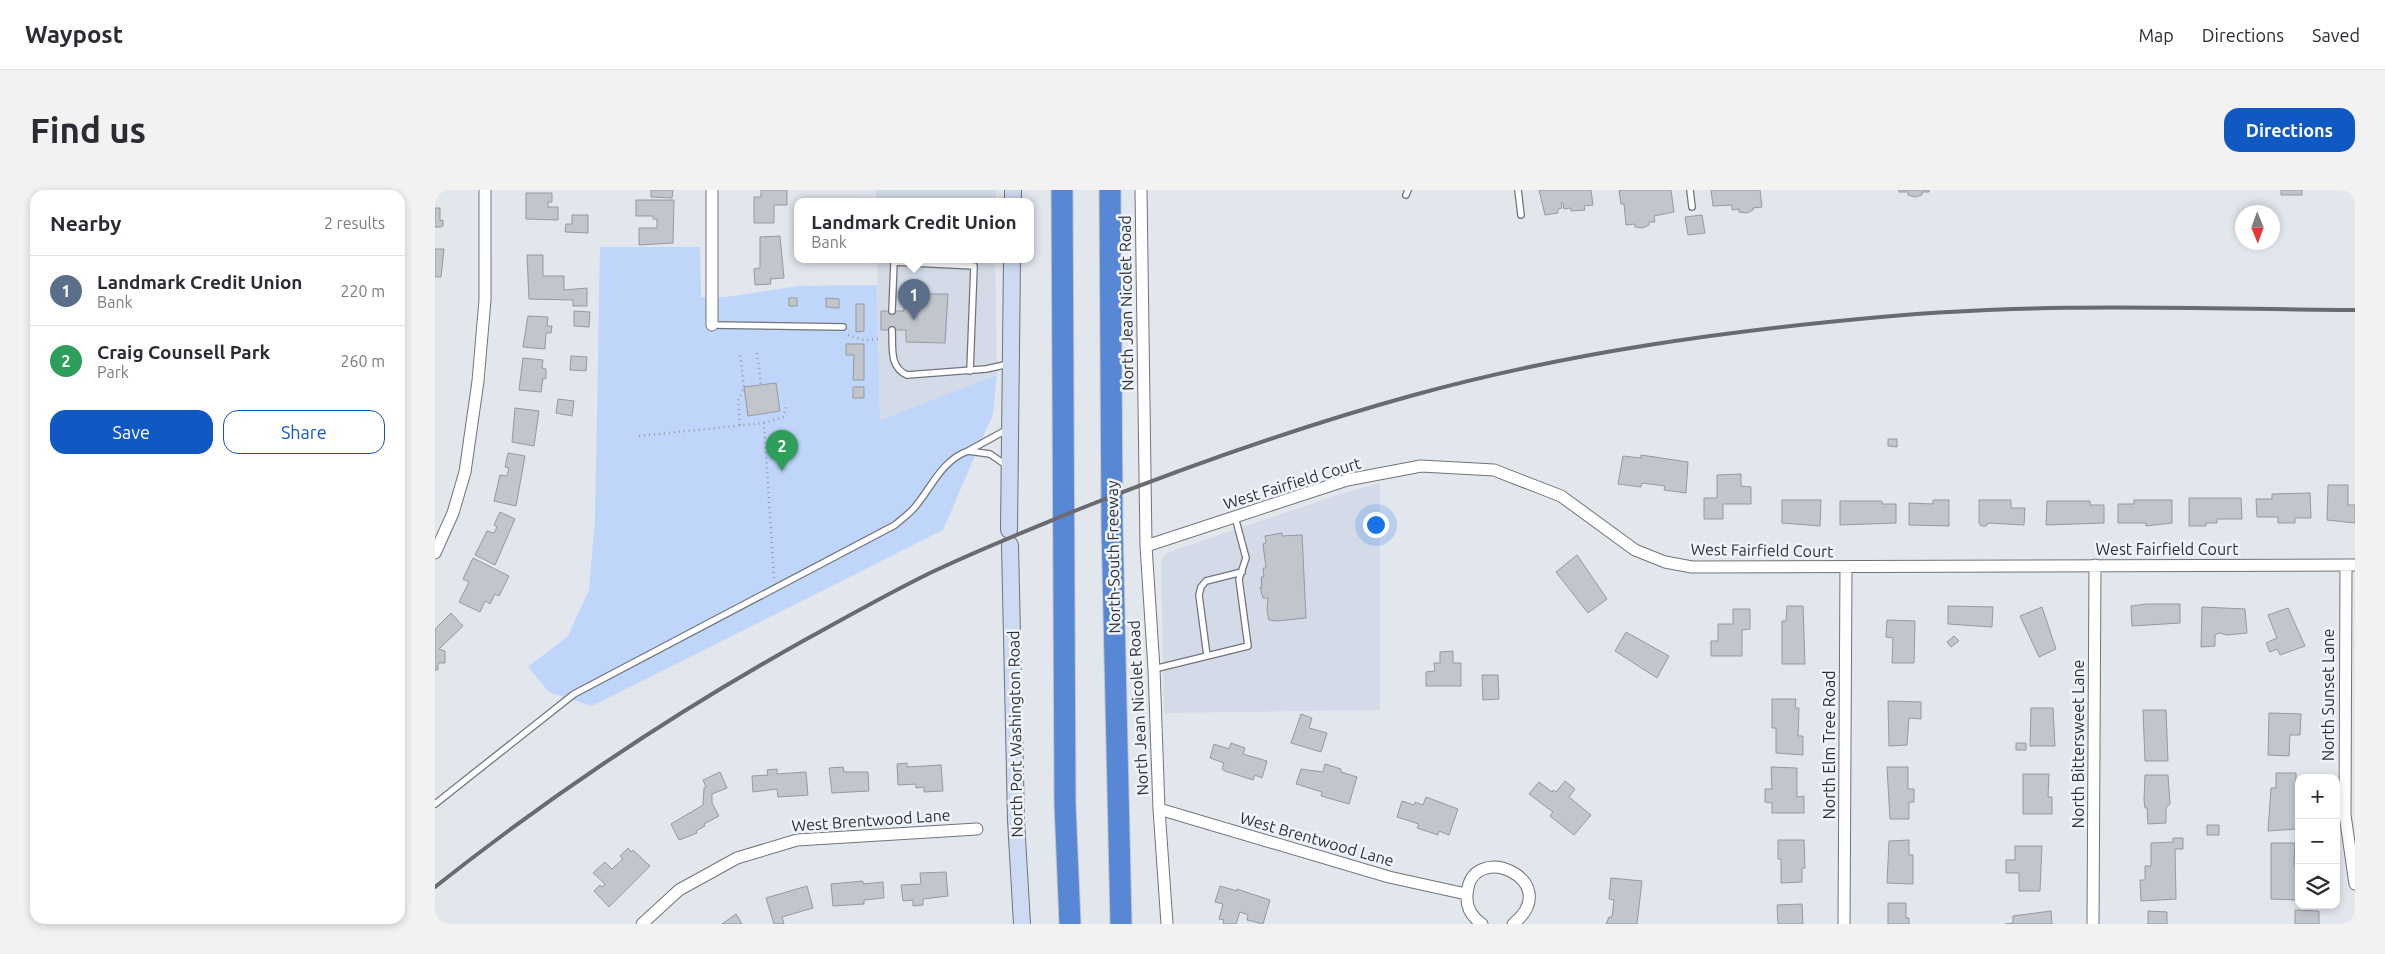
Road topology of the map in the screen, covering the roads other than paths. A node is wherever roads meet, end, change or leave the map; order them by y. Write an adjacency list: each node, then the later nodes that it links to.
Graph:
1 (485, 190): 24 (street)
2 (712, 190): 14 (street)
3 (1062, 190): 39 (highway)
4 (1110, 190): 40 (highway, North-South Freeway)
5 (1141, 190): 23 (street, North Jean Nicolet Road)
6 (1518, 190): 9 (lane)
7 (1690, 190): 8 (lane)
8 (1692, 206)
9 (1521, 215)
10 (894, 263): 13 (lane)
11 (974, 263): 18 (lane)
12 (1012, 263): 17 (main road, North Port Washington Road)
13 (892, 311)
14 (712, 326): 15 (lane)
15 (843, 327)
16 (892, 330): 18 (lane)
17 (1011, 363): 18 (lane); 19 (main road, North Port Washington Road)
18 (970, 371)
19 (1010, 428): 20 (lane); 21 (main road, North Port Washington Road)
20 (968, 451): 21 (lane); 31 (lane)
21 (1009, 467): 38 (main road, North Port Washington Road)
22 (1235, 517): 23 (street, West Fairfield Court); 27 (street, West Fairfield Court); 28 (lane)
23 (1146, 546): 30 (street, North Jean Nicolet Road)
24 (435, 553)
25 (2095, 565): 26 (street, West Fairfield Court); 27 (street, West Fairfield Court); 45 (street, North Bittersweet Lane)
26 (2350, 565): 33 (street, North Sunset Lane)
27 (1846, 566): 44 (street, North Elm Tree Road)
28 (1242, 572): 29 (lane); 29 (lane)
29 (1207, 656): 30 (lane)
30 (1154, 669): 32 (street, North Jean Nicolet Road)
31 (435, 804)
32 (1159, 809): 36 (street, West Brentwood Lane); 41 (street, North Jean Nicolet Road)
33 (2350, 815): 35 (street, North Sunset Lane)
34 (977, 829): 37 (street, West Brentwood Lane)
35 (2355, 884)
36 (1467, 894): 42 (street); 43 (street)
37 (642, 924)
38 (1022, 924)
39 (1070, 924)
40 (1121, 924)
41 (1167, 924)
42 (1482, 924)
43 (1513, 924)
44 (1843, 924)
45 (2093, 924)

